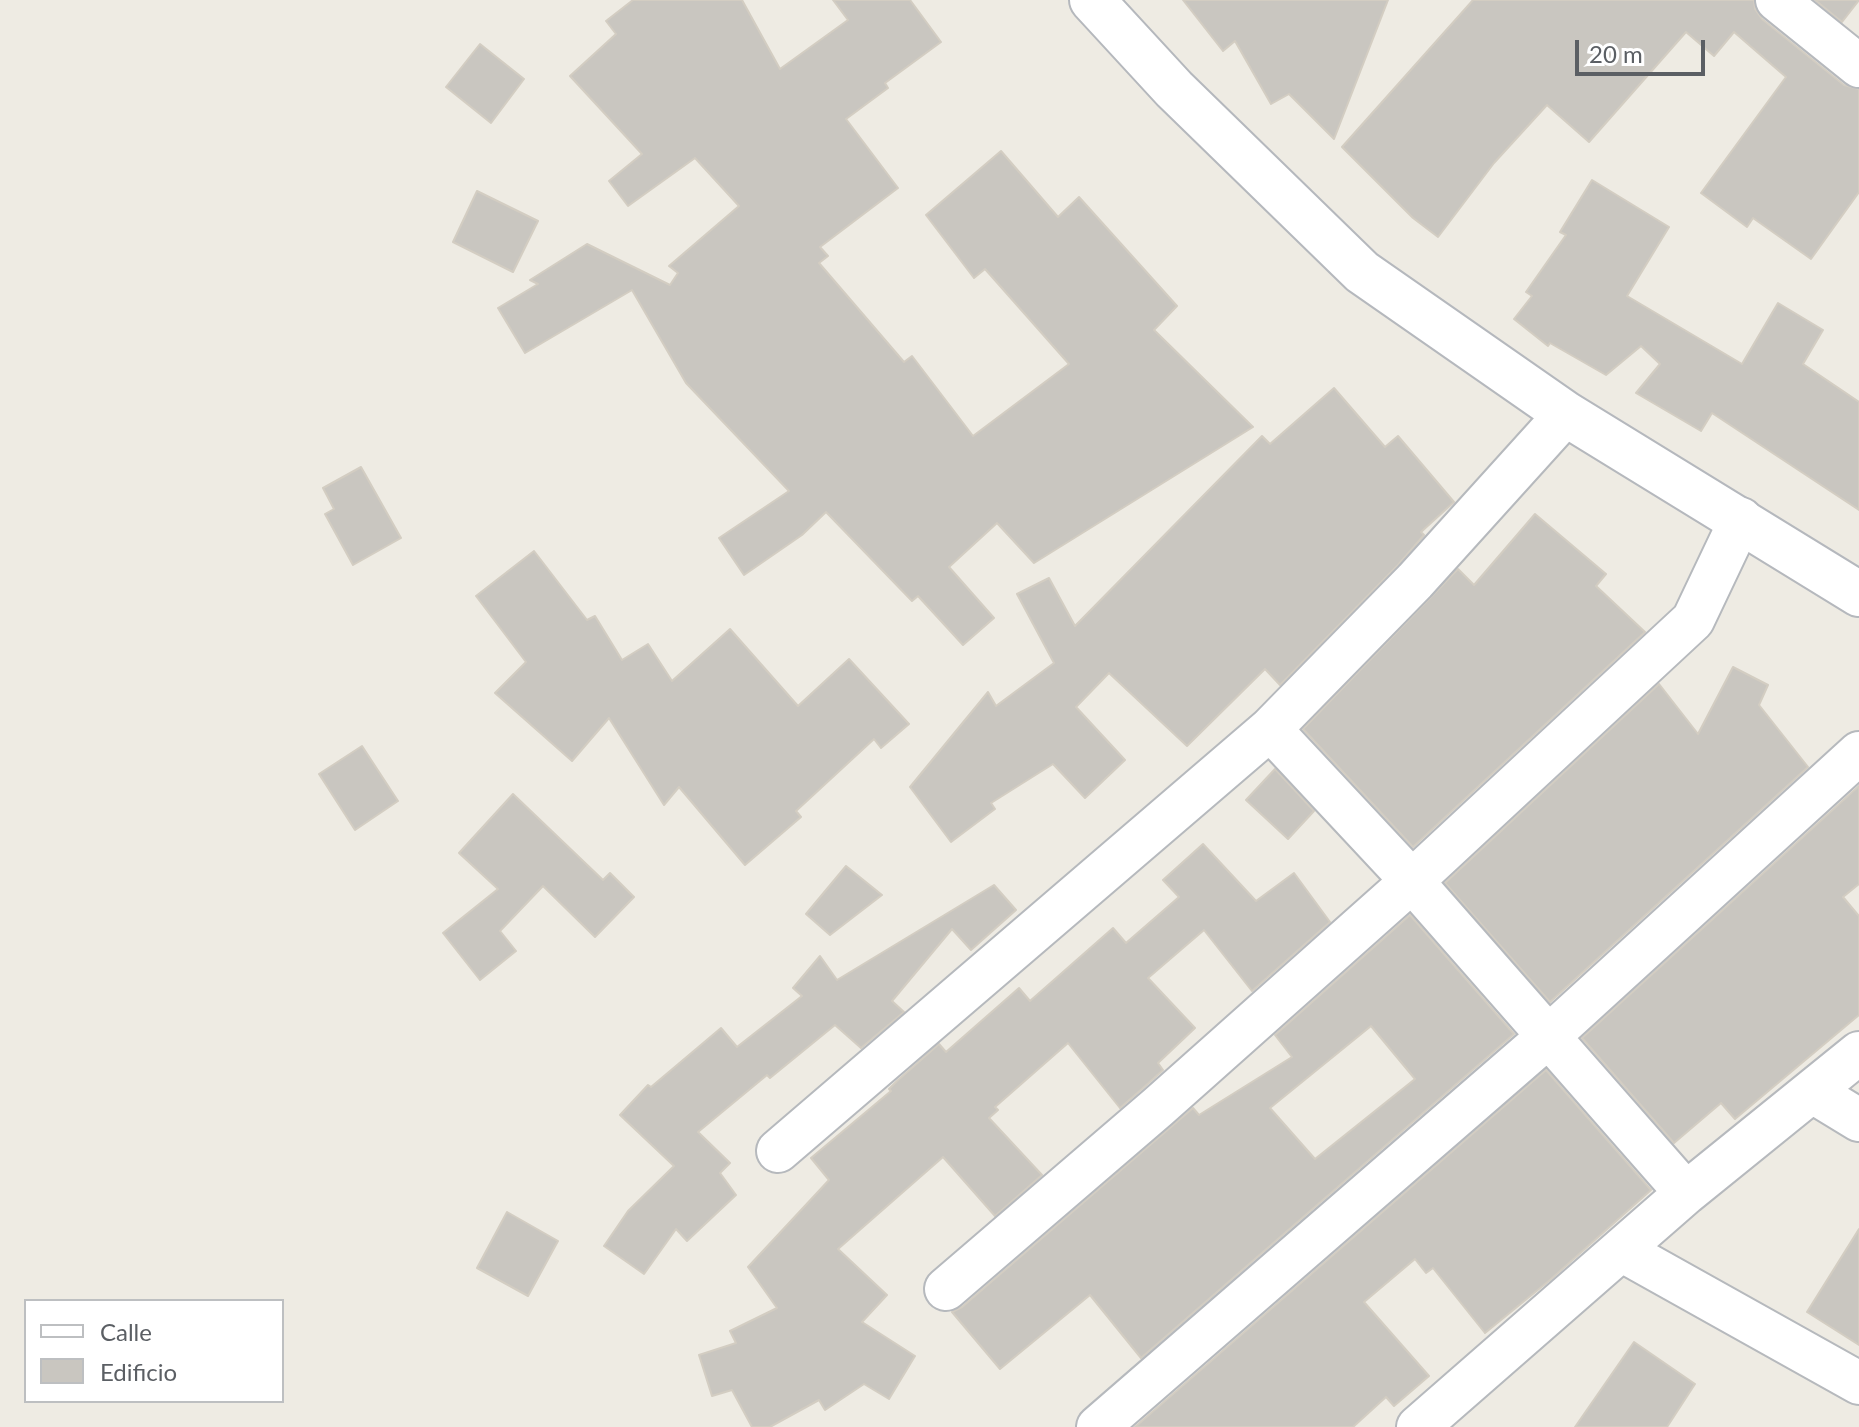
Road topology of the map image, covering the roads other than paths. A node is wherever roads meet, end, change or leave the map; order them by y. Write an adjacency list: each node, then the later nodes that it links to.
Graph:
1 (1092, 0): 4 (main road)
2 (1777, 0): 3 (street)
3 (1859, 66)
4 (1566, 414): 5 (main road); 7 (street)
5 (1741, 519): 6 (main road); 9 (street)
6 (1859, 594)
7 (1270, 729): 9 (street); 14 (street)
8 (1859, 753): 10 (street)
9 (1412, 881): 10 (street); 17 (street)
10 (1550, 1035): 15 (street); 19 (street)
11 (1859, 1053): 12 (street)
12 (1813, 1092): 13 (street); 15 (street)
13 (1859, 1120)
14 (778, 1151)
15 (1686, 1193): 16 (street)
16 (1621, 1250): 18 (street); 20 (street)
17 (946, 1289)
18 (1859, 1383)
19 (1098, 1427)
20 (1418, 1427)

